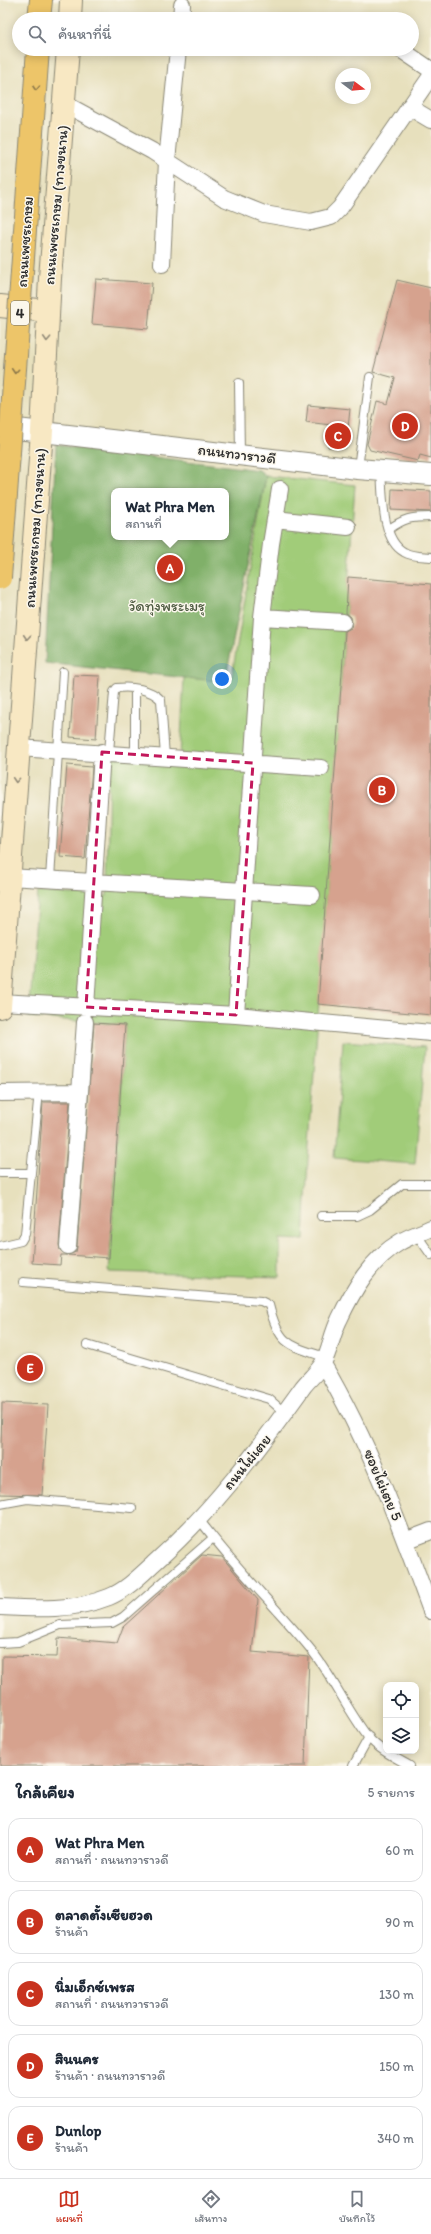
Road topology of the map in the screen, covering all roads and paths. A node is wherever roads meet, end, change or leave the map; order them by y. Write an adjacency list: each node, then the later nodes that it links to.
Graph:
1 (40, 0): 3 (highway)
2 (71, 0): 4 (main road)
3 (40, 12)
4 (70, 12)
5 (37, 56): 32 (highway, ถนนเพชรเกษม / 4, one-way to 32, bridge)
6 (68, 56): 11 (main road, ถนนเพชรเกษม (ทางขนาน) / 4)
7 (177, 56): 14 (street)
8 (410, 56): 9 (street)
9 (431, 70)
10 (431, 76): 12 (street)
11 (65, 104): 14 (street); 17 (main road, ถนนเพชรเกษม (ทางขนาน) / 4)
12 (409, 107): 13 (street); 14 (street)
13 (431, 120)
14 (168, 161): 15 (street)
15 (162, 264)
16 (0, 306): 17 (main road)
17 (48, 310): 21 (main road, ถนนเพชรเกษม (ทางขนาน) / 4, one-way to 21)
18 (370, 377): 23 (lane)
19 (239, 383): 22 (lane)
20 (0, 427): 21 (street, ถนนทวาราวดี)
21 (42, 431): 22 (street, ถนนทวาราวดี); 37 (main road, ถนนเพชรเกษม (ทางขนาน) / 4, one-way to 37)
22 (240, 455): 23 (street, ถนนทวาราวดี)
23 (358, 469): 24 (street, ถนนทวาราวดี)
24 (381, 471): 25 (street, ถนนทวาราวดี); 30 (lane)
25 (431, 475)
26 (280, 489): 28 (street)
27 (431, 517): 30 (lane)
28 (275, 519): 29 (street); 33 (street)
29 (348, 527)
30 (388, 530): 31 (lane)
31 (431, 557)
32 (0, 578)
33 (262, 617): 34 (street); 42 (street)
34 (343, 622)
35 (63, 672): 38 (lane)
36 (135, 689): 39 (lane); 40 (lane); 41 (lane)
37 (18, 748): 38 (street); 44 (main road, ถนนเพชรเกษม (ทางขนาน) / 4, one-way to 44)
38 (58, 750): 39 (street); 45 (lane)
39 (106, 752): 40 (street); 46 (street)
40 (135, 754): 41 (street)
41 (165, 757): 42 (street)
42 (252, 763): 43 (street); 47 (street)
43 (321, 768)
44 (9, 877): 45 (street); 49 (main road, ถนนเพชรเกษม (ทางขนาน) / 4)
45 (50, 879): 46 (street)
46 (94, 882): 47 (street); 51 (street)
47 (244, 890): 48 (street); 52 (street)
48 (312, 894)
49 (0, 1002): 50 (main road, ถนนเพชรเกษม (ทางขนาน) / 4); 51 (street)
50 (0, 1007)
51 (85, 1015): 52 (street); 55 (street)
52 (236, 1015): 53 (street)
53 (431, 1033)
54 (39, 1091): 55 (street); 56 (street); 58 (lane)
55 (80, 1092): 63 (street)
56 (0, 1093)
57 (0, 1173): 58 (lane)
58 (30, 1173): 62 (lane)
59 (431, 1184): 60 (lane)
60 (321, 1216)
61 (424, 1232): 64 (lane); 67 (street, ถนนไผ่เตย)
62 (0, 1246)
63 (68, 1246)
64 (431, 1255)
65 (23, 1282): 67 (lane)
66 (87, 1345): 68 (lane)
67 (324, 1360): 68 (street, ถนนไผ่เตย); 74 (street, ซอยไผ่เตย 5)
68 (285, 1413): 71 (street, ถนนไผ่เตย)
69 (0, 1504): 70 (lane)
70 (132, 1508)
71 (199, 1519): 73 (lane); 75 (street, ถนนไผ่เตย)
72 (431, 1531): 74 (street)
73 (213, 1538): 77 (lane); 78 (lane)
74 (406, 1541): 76 (street, ซอยไผ่เตย 5)
75 (0, 1607)
76 (431, 1611)
77 (0, 1643)
78 (369, 1737): 79 (lane); 80 (lane)
79 (355, 1765)
80 (410, 1766)

